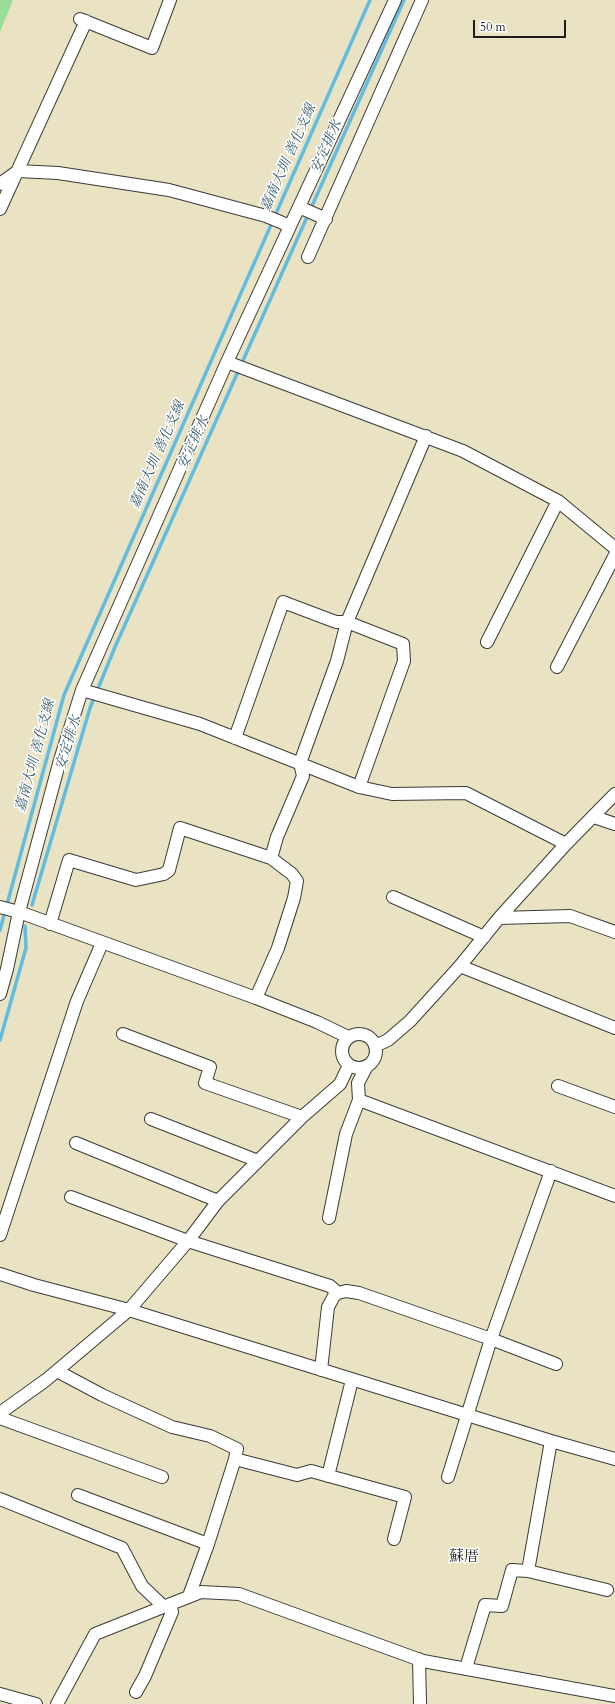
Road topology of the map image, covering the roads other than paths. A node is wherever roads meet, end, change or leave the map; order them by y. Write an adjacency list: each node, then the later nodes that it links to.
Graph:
1 (170, 0): 4 (street)
2 (395, 0): 6 (street)
3 (422, 0): 8 (street)
4 (18, 171): 5 (street); 7 (street); 9 (street)
5 (0, 184)
6 (299, 207): 8 (street); 9 (street)
7 (0, 210)
8 (326, 219): 10 (street)
9 (290, 226): 11 (street)
10 (308, 258)
11 (227, 362): 12 (street); 19 (street)
12 (426, 436): 13 (street); 16 (street)
13 (558, 501): 14 (street); 17 (street)
14 (615, 548)
15 (615, 555): 18 (street)
16 (347, 622): 20 (street); 21 (street); 22 (street)
17 (487, 642)
18 (557, 667)
19 (82, 690): 20 (street); 30 (street)
20 (234, 738): 21 (street)
21 (300, 763): 22 (street); 27 (street)
22 (359, 787): 26 (street)
23 (615, 794): 24 (street)
24 (594, 817): 25 (street); 26 (street)
25 (615, 824)
26 (566, 844): 31 (street)
27 (271, 858): 32 (street); 38 (street)
28 (393, 896): 34 (street)
29 (0, 907): 30 (street)
30 (16, 912): 32 (street); 37 (street)
31 (499, 918): 33 (street); 34 (street)
32 (50, 924): 35 (street)
33 (615, 932)
34 (484, 937): 36 (street)
35 (102, 943): 38 (street); 57 (street)
36 (460, 966): 39 (street); 42 (street)
37 (0, 994)
38 (256, 998): 41 (street)
39 (615, 1028)
40 (123, 1034): 48 (street)
41 (348, 1037): 42 (street); 43 (street)
42 (376, 1046): 44 (street)
43 (349, 1065): 44 (street); 48 (street)
44 (366, 1066): 46 (street)
45 (558, 1086): 47 (street)
46 (359, 1100): 52 (street); 56 (street)
47 (615, 1107)
48 (302, 1117): 51 (street)
49 (151, 1119): 51 (street)
50 (76, 1143): 55 (street)
51 (258, 1161): 55 (street)
52 (551, 1171): 53 (street); 62 (street)
53 (615, 1196)
54 (71, 1197): 58 (street)
55 (218, 1201): 58 (street)
56 (329, 1218)
57 (0, 1235)
58 (188, 1241): 60 (street); 61 (street)
59 (0, 1274): 61 (street)
60 (338, 1293): 62 (street); 64 (street)
61 (129, 1310): 64 (street); 65 (street)
62 (491, 1339): 63 (street); 68 (street)
63 (556, 1364)
64 (321, 1370): 66 (street)
65 (57, 1371): 67 (street); 72 (street)
66 (352, 1380): 68 (street); 73 (street)
67 (0, 1413)
68 (467, 1415): 70 (street); 75 (street)
69 (0, 1418): 74 (street)
70 (551, 1441): 71 (street); 80 (street)
71 (615, 1458)
72 (235, 1459): 73 (street); 79 (street)
73 (328, 1476): 78 (street)
74 (162, 1477)
75 (448, 1478)
76 (78, 1495): 79 (street)
77 (0, 1499): 83 (street)
78 (394, 1539)
79 (208, 1544): 82 (street)
80 (528, 1571): 81 (street); 85 (street)
81 (607, 1590)
82 (189, 1596): 83 (street); 84 (street)
83 (166, 1605): 86 (street); 90 (street)
84 (419, 1659): 85 (street); 91 (street)
85 (466, 1668): 88 (street)
86 (136, 1692)
87 (0, 1694): 89 (street)
88 (615, 1696)
89 (36, 1704)
90 (57, 1704)
91 (420, 1704)

